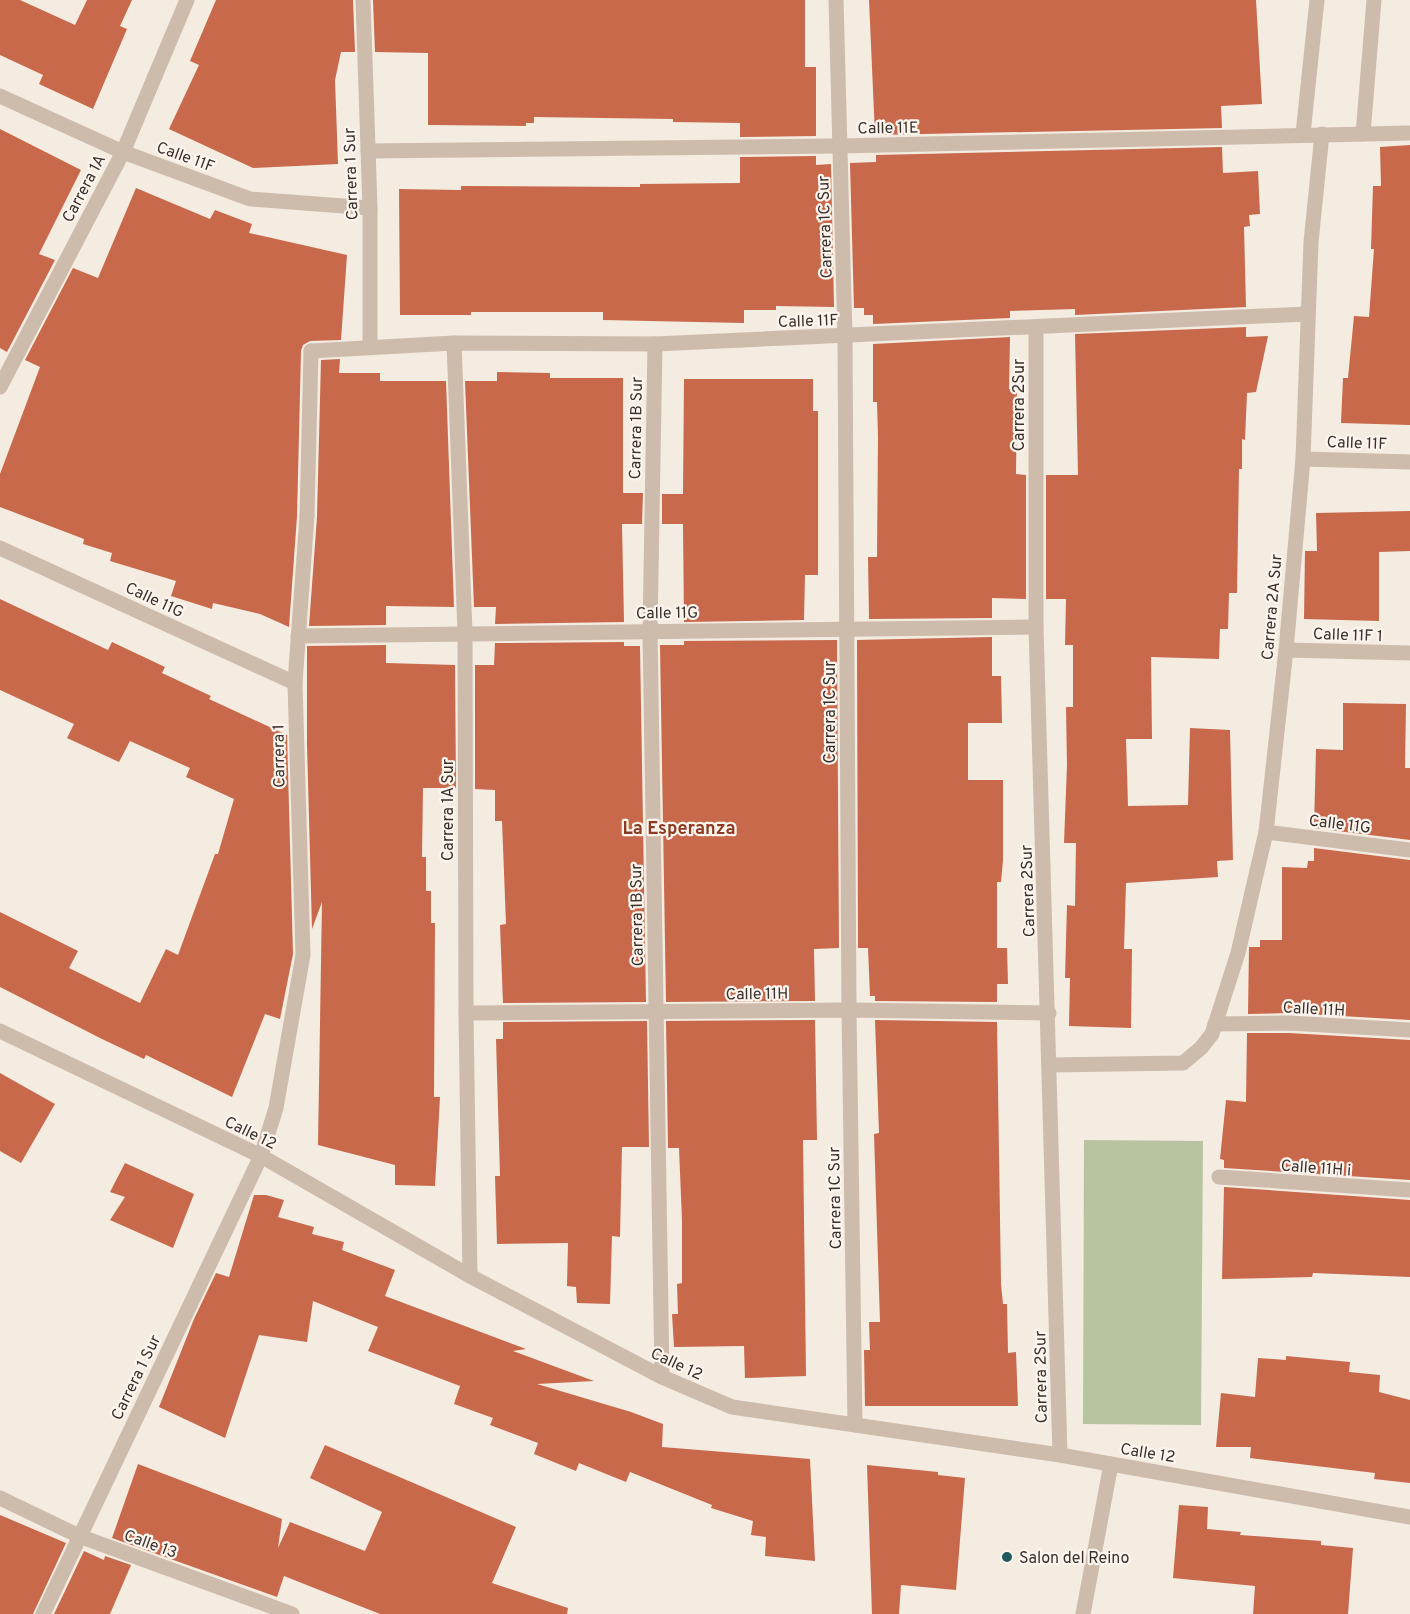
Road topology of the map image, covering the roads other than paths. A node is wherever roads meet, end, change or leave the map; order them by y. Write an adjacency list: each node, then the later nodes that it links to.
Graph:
1 (187, 0): 13 (street, Carrera 1A)
2 (363, 0): 12 (street, Carrera 1 Sur)
3 (836, 0): 11 (street, Carrera 1C Sur)
4 (1317, 0): 8 (street)
5 (1374, 0): 10 (street)
6 (0, 96): 13 (street, Calle 11F)
7 (1410, 133): 10 (street, Calle 11E)
8 (1304, 134): 9 (street, Calle 11E); 11 (street, Calle 11E)
9 (1322, 134): 10 (street, Calle 11E); 15 (street, Carrera 2A Sur)
10 (1363, 134)
11 (839, 146): 12 (street, Calle 11E); 17 (street, Carrera 1C Sur)
12 (368, 151): 14 (street, Carrera 1 Sur)
13 (123, 152): 14 (street, Calle 11F); 22 (street, Carrera 1A)
14 (370, 208): 20 (street, Carrera 1 Sur)
15 (1307, 314): 16 (street, Calle 11F); 23 (street, Carrera 2A Sur)
16 (1036, 327): 17 (street, Calle 11F); 26 (street, Carrera 2Sur)
17 (846, 337): 19 (street, Calle 11F); 27 (street, Carrera 1C Sur)
18 (454, 343): 19 (street, Calle 11F); 20 (street, Calle 11F); 29 (street, Carrera 1A Sur)
19 (655, 344): 28 (street, Carrera 1B Sur)
20 (370, 347): 21 (street, Calle 11F)
21 (311, 351): 30 (street, Carrera 1)
22 (0, 387)
23 (1303, 459): 24 (street, Calle 11F); 31 (street, Carrera 2A Sur)
24 (1410, 462)
25 (0, 548): 33 (street, Calle 11G)
26 (1036, 627): 27 (street, Calle 11G); 39 (street, Carrera 2Sur)
27 (847, 628): 28 (street, Calle 11G); 36 (street, Carrera 1C Sur)
28 (650, 631): 29 (street, Calle 11G); 38 (street, Carrera 1B Sur)
29 (465, 632): 30 (street, Calle 11G); 37 (street, Carrera 1A Sur)
30 (298, 636): 33 (street, Carrera 1)
31 (1286, 650): 32 (street, Calle 11F 1); 34 (street, Carrera 2A Sur)
32 (1410, 653)
33 (295, 683): 44 (street, Carrera 1)
34 (1266, 832): 35 (street, Calle 11G); 40 (street, Carrera 2A Sur)
35 (1410, 850)
36 (849, 1010): 38 (street, Calle 11H); 39 (street, Calle 11H); 49 (street, Carrera 1C Sur)
37 (466, 1012): 38 (street, Calle 11H); 47 (street, Carrera 1A Sur)
38 (655, 1012): 48 (street, Carrera 1B Sur)
39 (1049, 1013): 43 (street, Carrera 2Sur)
40 (1215, 1024): 41 (street, Calle 11H); 43 (street, Carrera 2A Sur)
41 (1410, 1030)
42 (0, 1031): 44 (street, Calle 12)
43 (1050, 1065): 50 (street, Carrera 2Sur)
44 (261, 1156): 47 (street, Calle 12); 54 (street, Carrera 1 Sur)
45 (1219, 1178): 46 (street, Calle 11H i)
46 (1410, 1190)
47 (470, 1276): 48 (street, Calle 12)
48 (662, 1377): 49 (street, Calle 12)
49 (855, 1425): 50 (street, Calle 12)
50 (1060, 1455): 51 (street, Calle 12)
51 (1111, 1464): 53 (street, Calle 12); 57 (street)
52 (0, 1498): 54 (street, Calle 13)
53 (1410, 1517)
54 (79, 1536): 55 (street, Carrera 1 Sur); 56 (street, Calle 13)
55 (43, 1614)
56 (292, 1614)
57 (1083, 1614)

